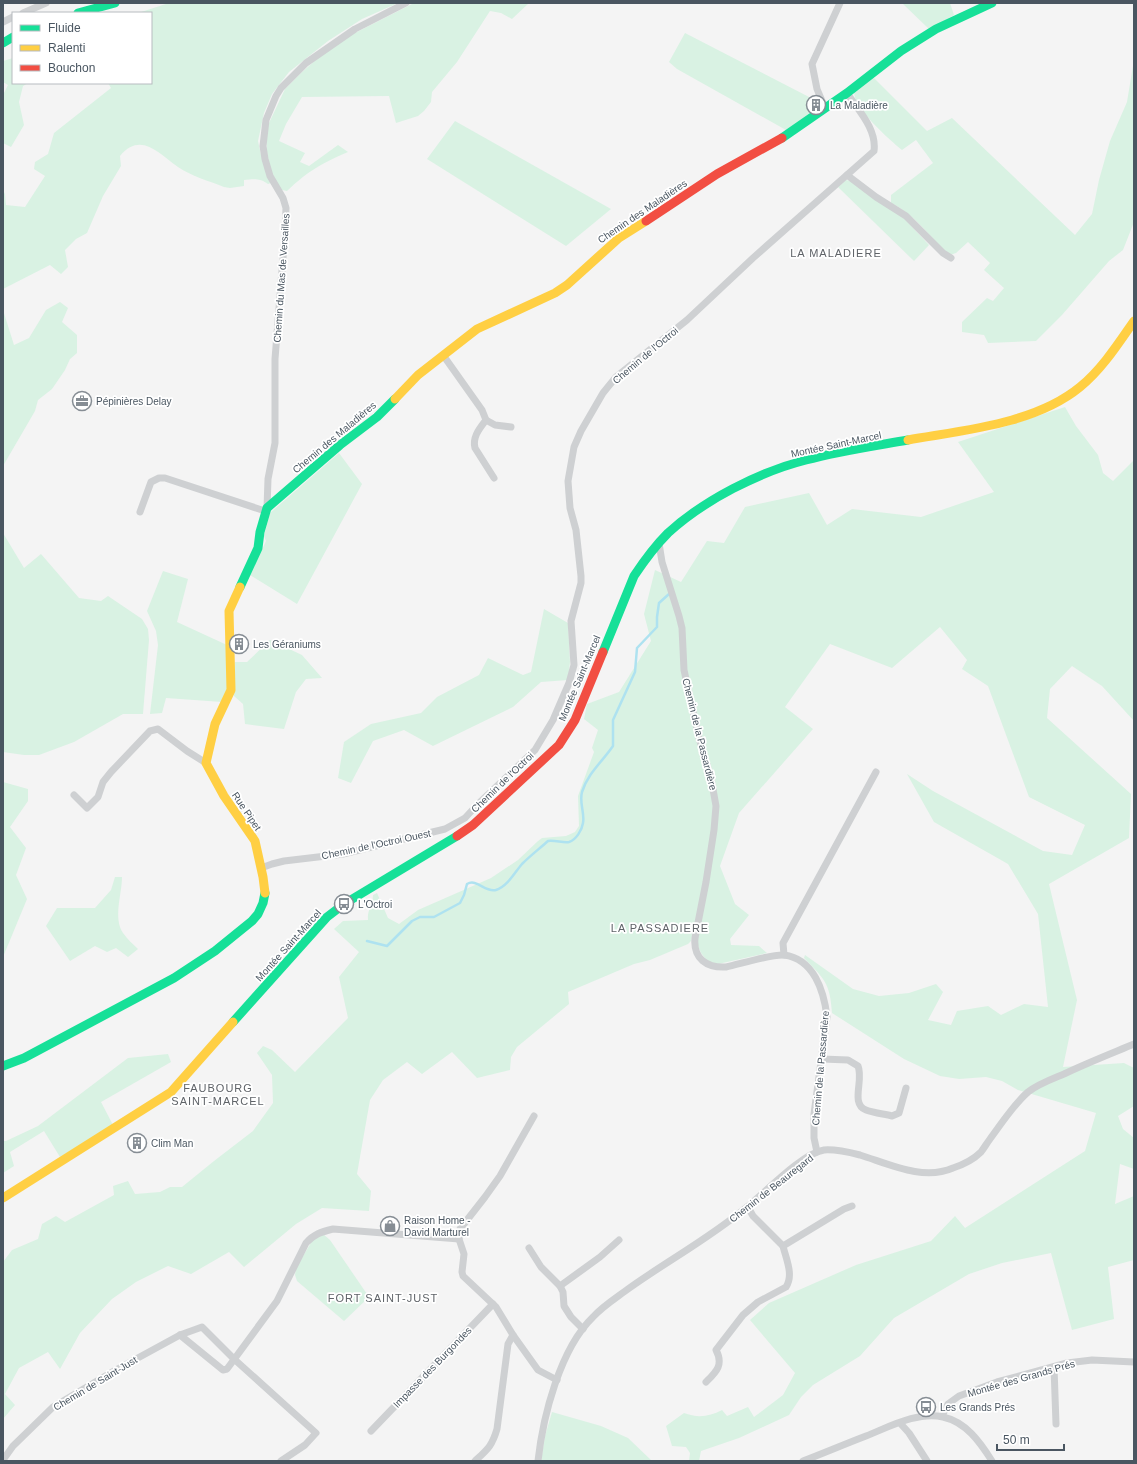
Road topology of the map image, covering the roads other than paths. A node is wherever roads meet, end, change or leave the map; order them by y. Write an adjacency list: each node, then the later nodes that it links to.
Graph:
1 (46, 3): 6 (street)
2 (115, 3): 7 (street)
3 (406, 3): 21 (street, Chemin du Mas de Versailles)
4 (840, 3): 13 (street)
5 (992, 3): 12 (street, Chemin des Maladières)
6 (24, 12)
7 (82, 12)
8 (12, 18): 9 (street)
9 (3, 22)
10 (12, 38): 11 (street)
11 (3, 43)
12 (847, 93): 13 (street, Chemin des Maladières); 14 (street, Chemin de l'Octroi)
13 (825, 108): 17 (street, Chemin des Maladières)
14 (847, 175): 15 (street); 27 (street, Chemin de l'Octroi)
15 (951, 258)
16 (1134, 321): 23 (street, Montée Saint-Marcel)
17 (442, 355): 18 (street); 21 (street, Chemin des Maladières)
18 (486, 420): 19 (street); 20 (street)
19 (511, 427)
20 (494, 478)
21 (266, 509): 22 (street); 24 (street)
22 (140, 512)
23 (659, 543): 28 (street, Montée Saint-Marcel); 30 (street, Chemin de la Passardière)
24 (206, 763): 26 (street); 29 (street, Rue Pipet)
25 (876, 772): 30 (street)
26 (74, 795)
27 (465, 818): 28 (street, Chemin de l'Octroi); 29 (street, Chemin de l'Octroi Ouest)
28 (473, 825): 37 (street, Montée Saint-Marcel)
29 (261, 868): 33 (street, Rue Pipet)
30 (784, 955): 32 (street, Chemin de la Passardière)
31 (1134, 1044): 36 (street, Chemin de Beauregard)
32 (822, 1059): 34 (street); 36 (street, Chemin de la Passardière)
33 (3, 1066)
34 (906, 1088)
35 (534, 1116): 40 (street)
36 (817, 1152): 39 (street, Chemin de Beauregard)
37 (3, 1198)
38 (852, 1206): 42 (street)
39 (748, 1207): 42 (street); 46 (street, Chemin de Beauregard)
40 (459, 1239): 45 (street); 49 (street)
41 (619, 1240): 44 (street)
42 (783, 1246): 53 (street)
43 (529, 1248): 44 (street)
44 (560, 1286): 46 (street)
45 (493, 1304): 48 (street); 57 (street, Impasse des Burgondes)
46 (583, 1329): 52 (street, Chemin de Beauregard)
47 (180, 1335): 49 (street, Chemin de Saint-Just); 49 (street); 58 (street, Chemin de Saint-Just)
48 (513, 1336): 52 (street); 60 (street)
49 (234, 1358): 59 (street, Chemin de Saint-Just)
50 (1134, 1362): 51 (street, Montée des Grands Prés)
51 (1054, 1366): 54 (street, Montée des Grands Prés); 56 (street)
52 (557, 1380): 61 (street, Chemin de Beauregard)
53 (706, 1382)
54 (942, 1416): 55 (street); 64 (street)
55 (900, 1423): 62 (street); 63 (street)
56 (1056, 1424)
57 (371, 1431)
58 (3, 1460)
59 (281, 1461)
60 (475, 1461)
61 (538, 1461)
62 (803, 1461)
63 (927, 1461)
64 (992, 1461)

